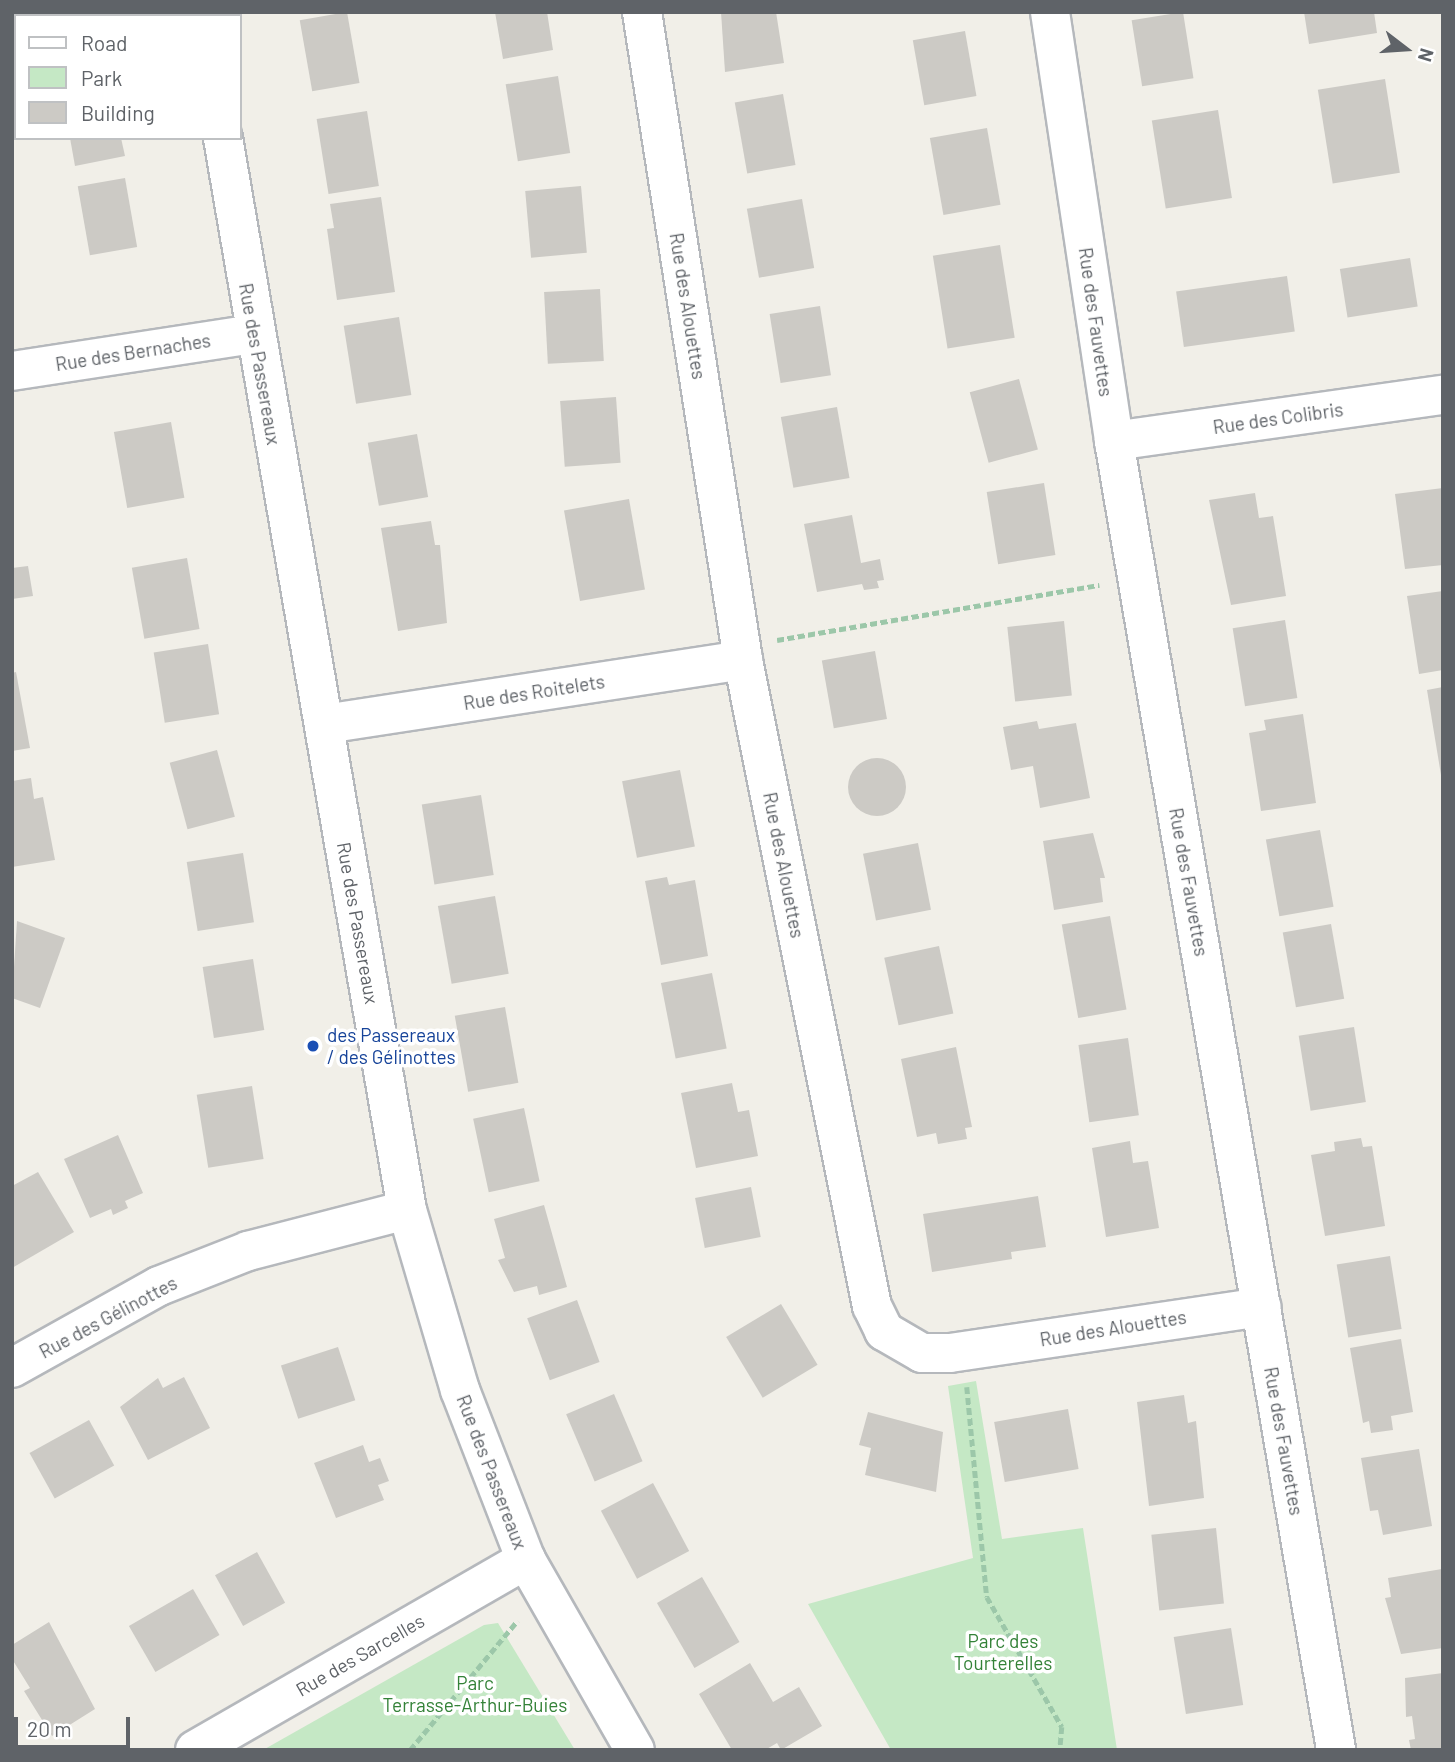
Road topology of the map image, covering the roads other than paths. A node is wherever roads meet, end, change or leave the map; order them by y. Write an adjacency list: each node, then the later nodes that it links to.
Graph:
1 (642, 12): 8 (street, Rue des Alouettes)
2 (1050, 12): 7 (street, Rue des Fauvettes)
3 (223, 140): 4 (street, Rue des Passereaux)
4 (254, 334): 5 (street, Rue des Bernaches); 9 (street, Rue des Passereaux)
5 (12, 371)
6 (1443, 395): 7 (street, Rue des Colibris)
7 (1114, 441): 11 (street, Rue des Fauvettes)
8 (742, 653): 9 (street, Rue des Roitelets); 11 (street, Rue des Alouettes)
9 (325, 724): 10 (street, Rue des Passereaux)
10 (407, 1210): 12 (street, Rue des Gélinottes); 13 (street, Rue des Passereaux)
11 (1262, 1307): 16 (street, Rue des Fauvettes)
12 (12, 1368)
13 (526, 1560): 14 (street, Rue des Sarcelles); 15 (street, Rue des Passereaux)
14 (195, 1750)
15 (635, 1750)
16 (1336, 1750)

